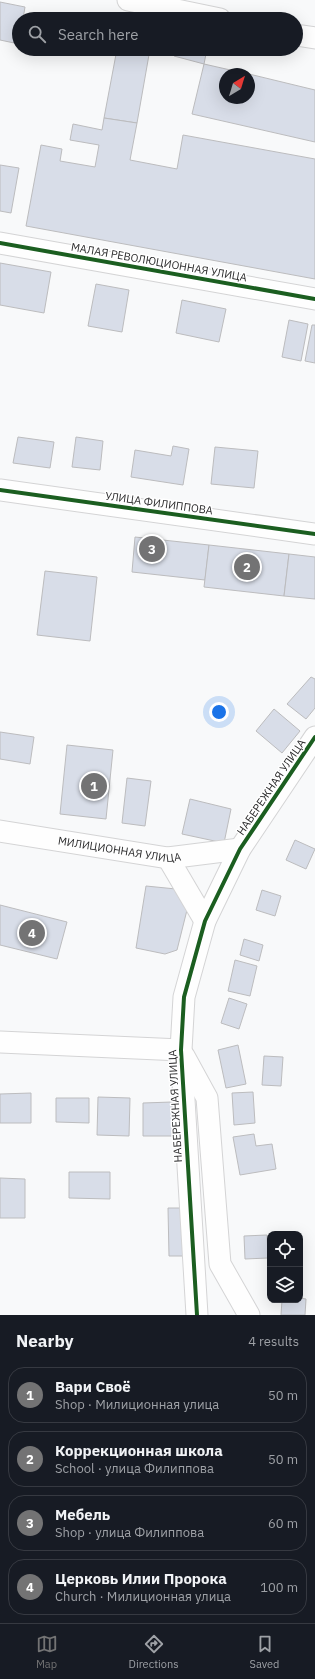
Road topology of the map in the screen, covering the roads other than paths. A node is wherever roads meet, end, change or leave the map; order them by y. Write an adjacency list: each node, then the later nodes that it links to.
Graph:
1 (128, 0): 2 (street)
2 (186, 12)
3 (303, 36): 4 (street)
4 (315, 38)
5 (0, 243): 6 (street, МАЛАЯ РЕВОЛЮЦИОННАЯ УЛИЦА)
6 (315, 299)
7 (0, 490): 8 (street, УЛИЦА ФИЛИППОВА)
8 (315, 534)
9 (315, 736): 11 (street, НАБЕРЕЖНАЯ УЛИЦА)
10 (0, 831): 12 (street, МИЛИЦИОННАЯ УЛИЦА)
11 (240, 849): 12 (street, МИЛИЦИОННАЯ УЛИЦА); 13 (street, НАБЕРЕЖНАЯ УЛИЦА)
12 (168, 858): 13 (street)
13 (205, 921): 15 (street, НАБЕРЕЖНАЯ УЛИЦА)
14 (0, 1042): 15 (street)
15 (181, 1050): 16 (street, НАБЕРЕЖНАЯ УЛИЦА); 17 (street, НАБЕРЕЖНАЯ УЛИЦА)
16 (197, 1315)
17 (249, 1315)

